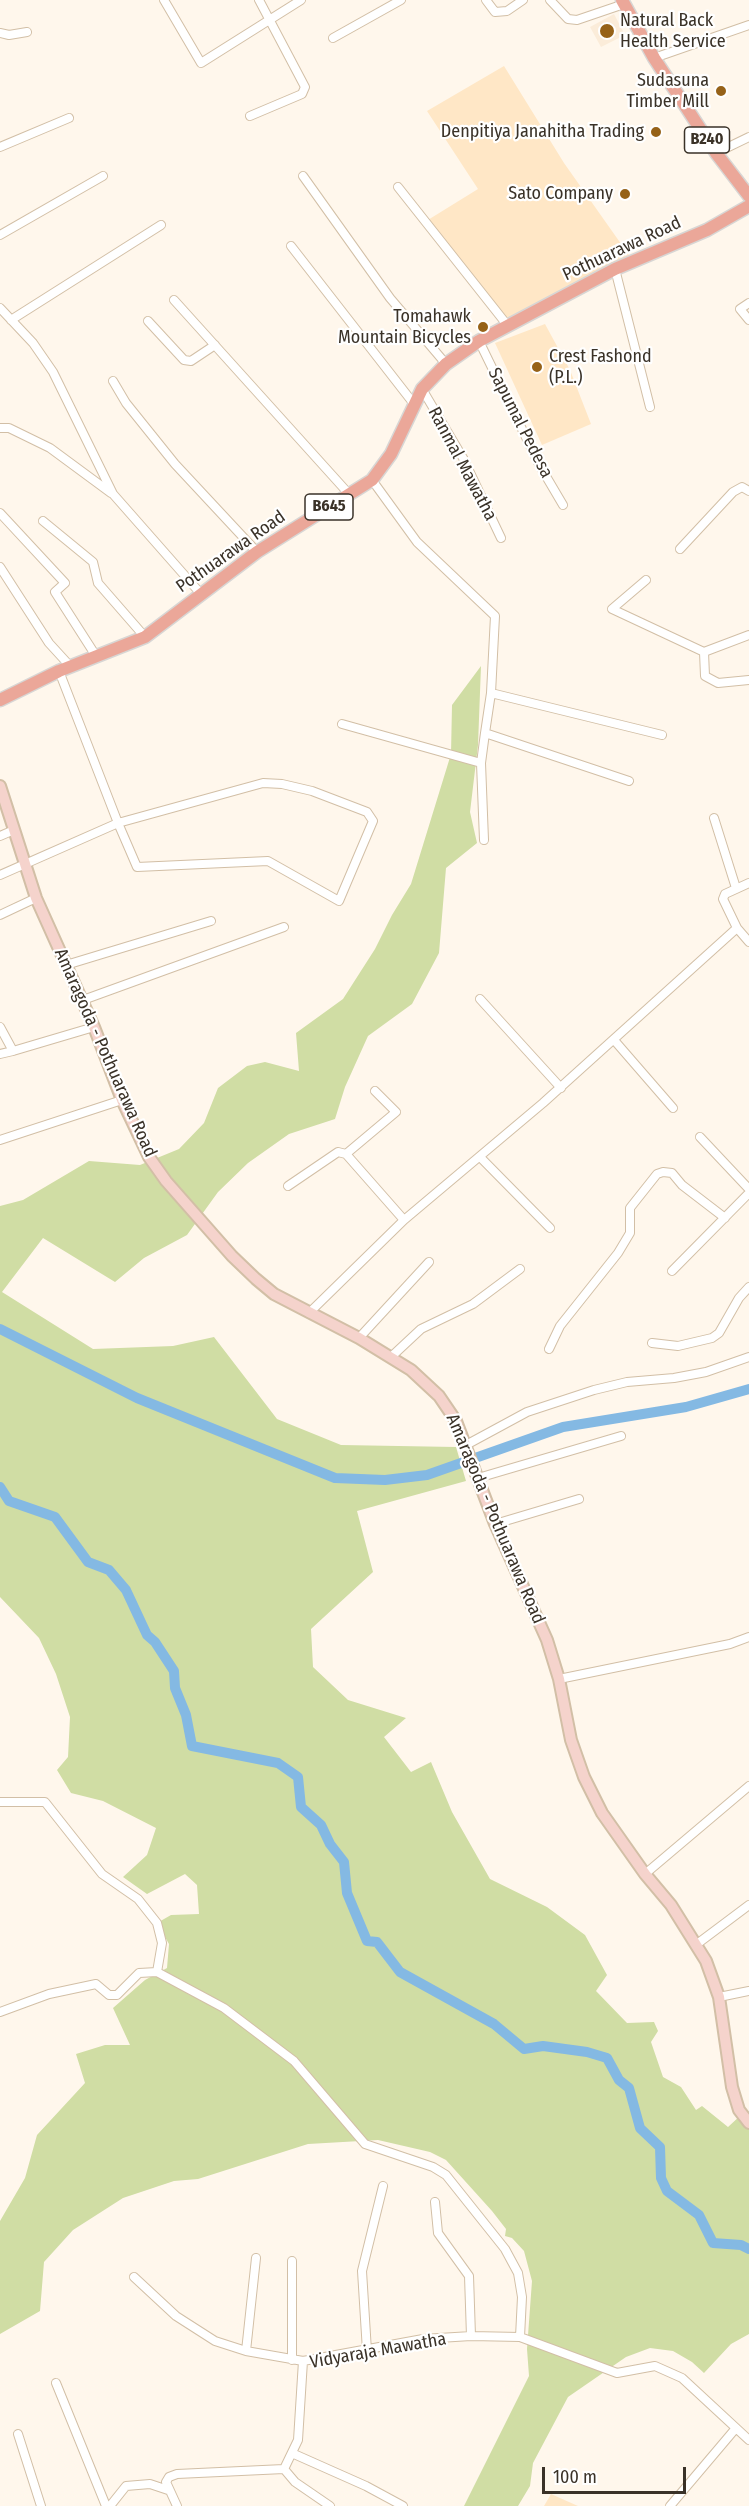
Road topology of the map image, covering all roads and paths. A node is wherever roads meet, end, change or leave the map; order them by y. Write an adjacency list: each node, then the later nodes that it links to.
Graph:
1 (164, 0): 9 (street)
2 (259, 0): 9 (street)
3 (301, 0): 9 (street)
4 (401, 0): 13 (street)
5 (486, 0): 6 (street)
6 (523, 0)
7 (550, 0): 8 (street)
8 (627, 1): 14 (main road, B240)
9 (270, 17): 15 (street)
10 (749, 25): 14 (street)
11 (27, 32): 12 (street)
12 (0, 33)
13 (333, 38)
14 (654, 58): 19 (main road, B240)
15 (250, 116)
16 (69, 118): 18 (street)
17 (749, 137): 19 (street)
18 (0, 147)
19 (716, 153): 23 (main road, B240)
20 (103, 176): 26 (street)
21 (303, 176): 38 (street)
22 (398, 187): 35 (street)
23 (749, 196)
24 (749, 206): 28 (main road, Pothuarawa Road / B645)
25 (161, 225): 32 (street)
26 (0, 235)
27 (291, 246): 41 (street)
28 (615, 269): 35 (main road, Pothuarawa Road / B645); 42 (street)
29 (174, 300): 37 (street)
30 (749, 303): 33 (street)
31 (0, 308): 32 (street)
32 (11, 320): 46 (street)
33 (749, 320)
34 (148, 321): 37 (street)
35 (508, 326): 36 (main road, Pothuarawa Road / B645)
36 (479, 341): 38 (main road, Pothuarawa Road / B645); 48 (street, Sapumal Pedesa)
37 (214, 345): 47 (street)
38 (446, 364): 40 (main road, Pothuarawa Road / B645)
39 (112, 381): 53 (street)
40 (422, 389): 41 (main road, Pothuarawa Road / B645); 51 (street, Ranmal Mawatha)
41 (414, 404): 44 (main road, Pothuarawa Road / B645)
42 (650, 407)
43 (0, 428): 46 (street)
44 (372, 480): 47 (main road, Pothuarawa Road / B645); 63 (street)
45 (749, 490): 52 (street)
46 (113, 494): 56 (street)
47 (349, 494): 53 (main road, Pothuarawa Road / B645)
48 (563, 505)
49 (0, 513): 60 (street)
50 (43, 521): 58 (street)
51 (501, 538)
52 (680, 549)
53 (257, 552): 56 (main road, Pothuarawa Road / B645)
54 (0, 567): 61 (street)
55 (646, 580): 59 (street)
56 (201, 594): 58 (main road, Pothuarawa Road / B645)
57 (749, 635): 59 (street)
58 (144, 637): 60 (main road, Pothuarawa Road / B645)
59 (704, 652): 62 (street)
60 (96, 656): 61 (main road, Pothuarawa Road / B645)
61 (65, 668): 64 (main road, Pothuarawa Road / B645); 72 (street)
62 (749, 680)
63 (491, 693): 66 (street); 67 (street)
64 (0, 700)
65 (342, 724): 68 (street)
66 (484, 733): 68 (street); 69 (street)
67 (662, 735)
68 (481, 763): 75 (street)
69 (629, 780)
70 (0, 789): 73 (street, Amaragoda - Pothuarawa Road)
71 (714, 818): 79 (street)
72 (118, 823): 72 (street); 76 (street)
73 (14, 830): 74 (street); 76 (street, Amaragoda - Pothuarawa Road)
74 (0, 836)
75 (484, 840)
76 (24, 863): 77 (street); 80 (street, Amaragoda - Pothuarawa Road)
77 (0, 875)
78 (749, 883): 79 (street)
79 (736, 888): 84 (street)
80 (36, 898): 81 (street); 86 (street, Amaragoda - Pothuarawa Road)
81 (0, 915)
82 (211, 921): 86 (street)
83 (284, 927): 88 (street)
84 (737, 928): 85 (street); 91 (street)
85 (749, 942)
86 (66, 965): 88 (street, Amaragoda - Pothuarawa Road)
87 (480, 999): 94 (street)
88 (83, 1000): 90 (street, Amaragoda - Pothuarawa Road)
89 (0, 1027): 92 (street)
90 (94, 1027): 92 (street); 96 (street, Amaragoda - Pothuarawa Road)
91 (614, 1040): 94 (street); 97 (street)
92 (13, 1051): 93 (street)
93 (0, 1054)
94 (561, 1088): 101 (street)
95 (375, 1091): 100 (street)
96 (122, 1100): 99 (street); 112 (street, Amaragoda - Pothuarawa Road)
97 (673, 1108)
98 (700, 1137): 103 (street)
99 (0, 1140)
100 (346, 1154): 102 (street); 106 (street)
101 (481, 1158): 106 (street); 107 (street)
102 (288, 1186)
103 (749, 1189)
104 (749, 1193): 105 (street)
105 (725, 1218): 110 (street); 115 (street)
106 (404, 1220): 112 (street)
107 (550, 1228)
108 (429, 1262): 113 (street)
109 (520, 1269): 116 (street)
110 (672, 1271)
111 (749, 1287): 114 (street)
112 (309, 1313): 113 (street, Amaragoda - Pothuarawa Road)
113 (358, 1338): 116 (street, Amaragoda - Pothuarawa Road)
114 (652, 1343)
115 (549, 1349)
116 (391, 1357): 119 (street, Amaragoda - Pothuarawa Road)
117 (749, 1357): 119 (street)
118 (621, 1436): 120 (street)
119 (468, 1449): 120 (street, Amaragoda - Pothuarawa Road)
120 (478, 1478): 122 (street, Amaragoda - Pothuarawa Road)
121 (579, 1498): 122 (street)
122 (495, 1524): 124 (street, Amaragoda - Pothuarawa Road)
123 (749, 1637): 124 (street)
124 (559, 1679): 127 (street, Amaragoda - Pothuarawa Road)
125 (749, 1786): 127 (street)
126 (0, 1802): 130 (street)
127 (645, 1874): 129 (street, Amaragoda - Pothuarawa Road)
128 (749, 1905): 129 (street)
129 (697, 1944): 132 (street, Amaragoda - Pothuarawa Road)
130 (158, 1972): 133 (street); 141 (street)
131 (749, 1991): 132 (street)
132 (718, 1997): 134 (street, Amaragoda - Pothuarawa Road)
133 (0, 2012)
134 (749, 2123)
135 (383, 2186): 143 (street)
136 (435, 2202): 140 (street)
137 (256, 2258): 142 (street)
138 (292, 2261): 144 (street)
139 (134, 2277): 142 (street)
140 (471, 2336): 141 (street, Vidyaraja Mawatha); 143 (street, Vidyaraja Mawatha)
141 (520, 2337): 147 (street, Vidyaraja Mawatha)
142 (246, 2351): 144 (street)
143 (367, 2351): 145 (street, Vidyaraja Mawatha)
144 (292, 2360): 145 (street)
145 (303, 2361): 150 (street, Vidyaraja Mawatha)
146 (56, 2383): 154 (street)
147 (736, 2428): 149 (street, Vidyaraja Mawatha); 158 (street)
148 (18, 2434): 153 (street)
149 (749, 2440)
150 (294, 2454): 151 (street, Vidyaraja Mawatha); 157 (street)
151 (284, 2469): 152 (street); 156 (street)
152 (168, 2490): 154 (street); 155 (street)
153 (41, 2506)
154 (108, 2506)
155 (177, 2506)
156 (330, 2506)
157 (403, 2506)
158 (670, 2506)

